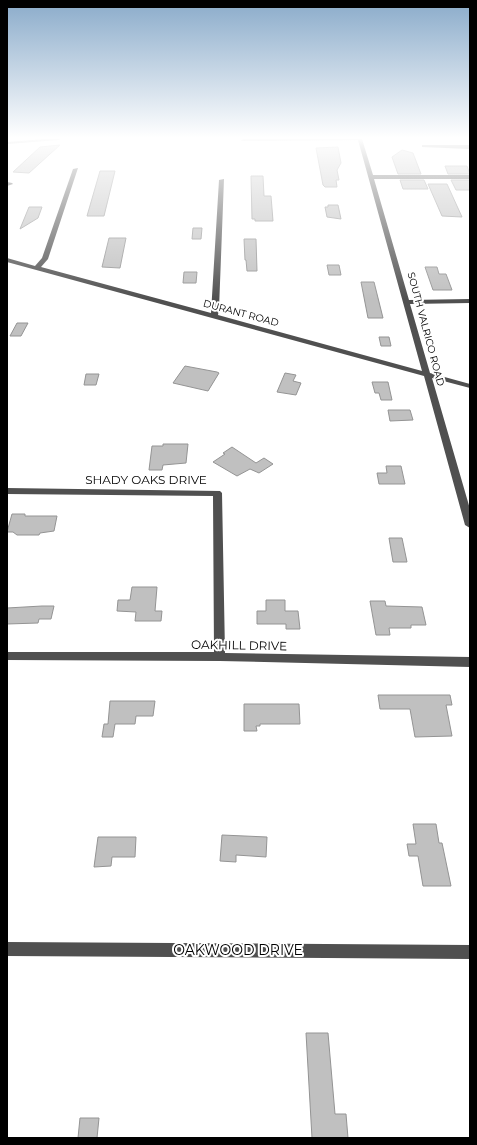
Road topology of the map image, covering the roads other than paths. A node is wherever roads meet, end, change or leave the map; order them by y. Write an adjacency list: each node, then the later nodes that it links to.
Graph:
1 (68, 192): 5 (street)
2 (221, 192): 8 (street)
3 (376, 192): 7 (street, SOUTH VALRICO ROAD)
4 (7, 260): 5 (street, DURANT ROAD)
5 (37, 268): 8 (street, DURANT ROAD)
6 (470, 301): 7 (street)
7 (407, 302): 9 (street, SOUTH VALRICO ROAD)
8 (214, 316): 9 (street, DURANT ROAD)
9 (427, 374): 10 (street, DURANT ROAD); 12 (street, SOUTH VALRICO ROAD)
10 (470, 386)
11 (7, 491): 14 (street, SHADY OAKS DRIVE)
12 (470, 525)
13 (7, 656): 14 (street, OAKHILL DRIVE)
14 (220, 657): 15 (street, OAKHILL DRIVE)
15 (470, 662)
16 (7, 949): 17 (street, OAKWOOD DRIVE)
17 (470, 952)

